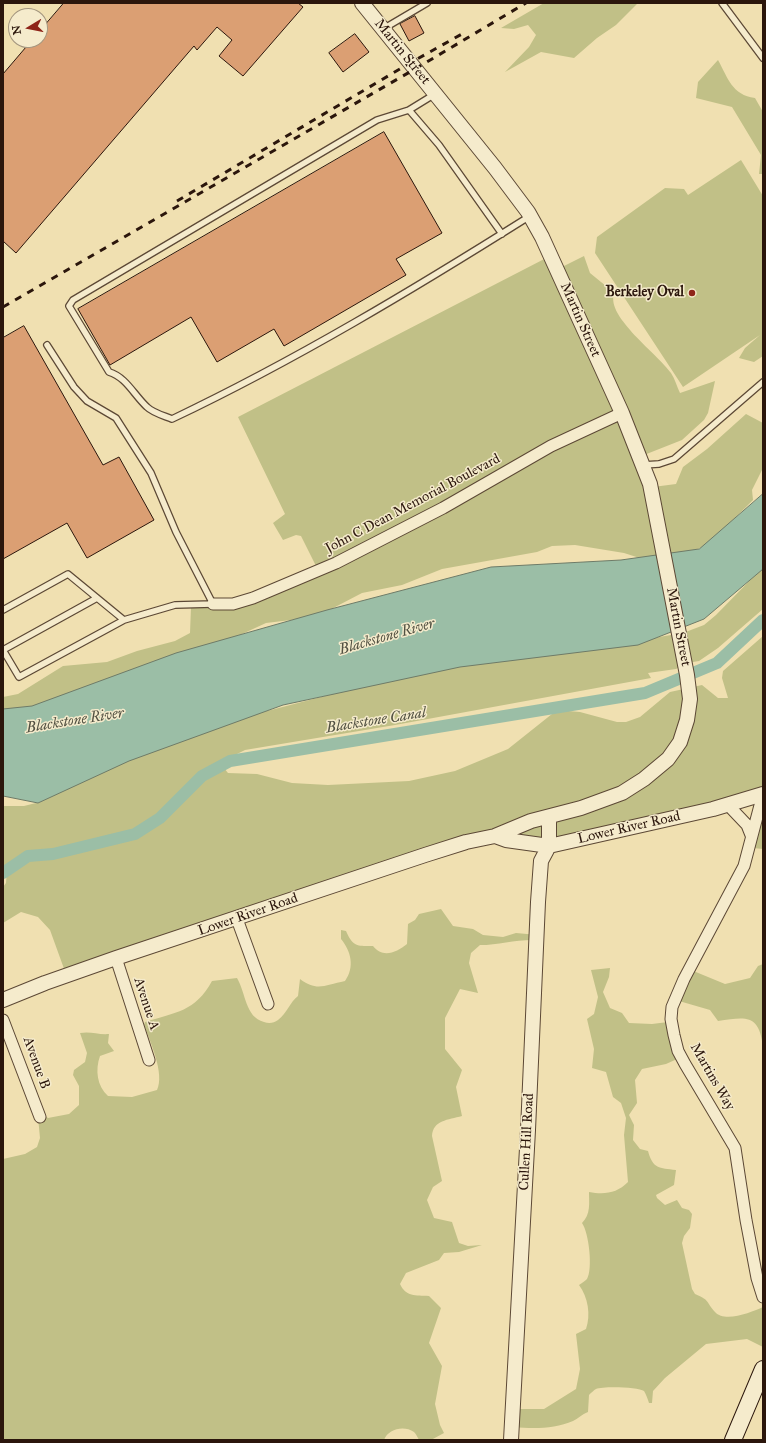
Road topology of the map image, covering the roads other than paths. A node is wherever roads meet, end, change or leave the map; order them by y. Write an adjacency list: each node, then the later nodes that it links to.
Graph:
1 (362, 3): 4 (street, Martin Street)
2 (427, 3): 4 (lane)
3 (723, 3): 5 (lane)
4 (383, 29): 6 (street, Martin Street)
5 (763, 58)
6 (435, 94): 7 (lane); 8 (street, Martin Street)
7 (409, 110): 9 (lane); 9 (lane)
8 (530, 216): 9 (lane); 12 (street, Martin Street)
9 (502, 234)
10 (47, 345): 15 (lane)
11 (763, 382): 13 (lane)
12 (622, 413): 13 (street, Martin Street); 15 (street, John C Dean Memorial Boulevard)
13 (643, 465): 19 (street, Martin Street)
14 (97, 598): 16 (lane); 17 (lane); 18 (lane)
15 (213, 604): 17 (lane)
16 (3, 610)
17 (124, 620): 18 (lane)
18 (3, 650)
19 (689, 689): 22 (street, Lower River Road)
20 (763, 794): 21 (street, Lower River Road); 23 (street, Martins Way)
21 (728, 805): 23 (street); 25 (street, Lower River Road)
22 (549, 817): 24 (street, Lower River Road); 25 (street)
23 (751, 835): 33 (street, Martins Way)
24 (494, 836): 25 (street, Lower River Road); 26 (street, Lower River Road)
25 (549, 846): 35 (street, Cullen Hill Road)
26 (237, 919): 27 (street, Lower River Road); 29 (street)
27 (116, 958): 28 (street, Lower River Road); 31 (street, Avenue A)
28 (3, 1000)
29 (268, 1004)
30 (3, 1020): 32 (street, Avenue B)
31 (148, 1060)
32 (40, 1117)
33 (763, 1297)
34 (763, 1369): 36 (main road)
35 (511, 1440)
36 (733, 1440)

